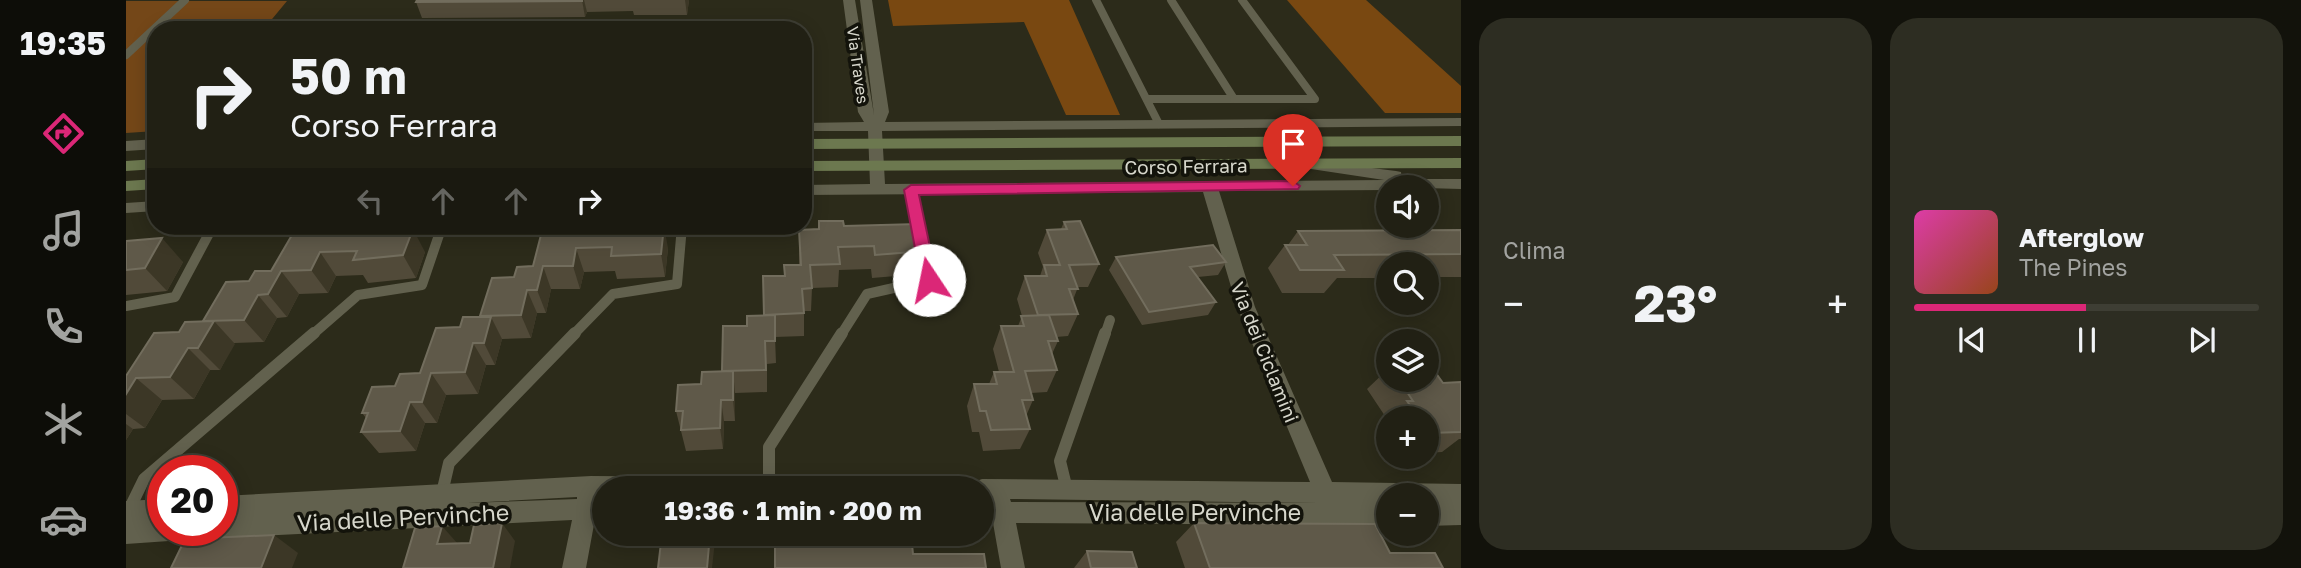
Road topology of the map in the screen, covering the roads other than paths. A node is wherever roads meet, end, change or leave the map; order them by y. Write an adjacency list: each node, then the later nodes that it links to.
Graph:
1 (185, 0): 7 (lane)
2 (849, 0): 16 (street, Via Traves)
3 (866, 0): 16 (street, Via Traves)
4 (1097, 0): 10 (lane)
5 (1171, 0): 11 (lane)
6 (1242, 0): 11 (lane)
7 (162, 21)
8 (147, 35): 9 (lane)
9 (126, 55)
10 (1147, 99): 11 (lane); 13 (lane)
11 (1234, 99)
12 (1461, 122): 13 (street, Corso Ferrara)
13 (1160, 124): 14 (street, Corso Ferrara)
14 (1118, 125): 16 (street, Corso Ferrara); 18 (street, Corso Ferrara)
15 (812, 127): 16 (street, Corso Ferrara)
16 (875, 128): 20 (street, Via Traves)
17 (1461, 141): 18 (main road, Corso Ferrara)
18 (1259, 142): 20 (main road, Corso Ferrara)
19 (812, 144): 20 (main road, Corso Ferrara)
20 (876, 144): 28 (street, Via Traves)
21 (147, 145): 22 (street)
22 (126, 146)
23 (1461, 163): 24 (main road, Corso Ferrara)
24 (1299, 164): 28 (main road, Corso Ferrara); 29 (street, Corso Ferrara)
25 (147, 165): 26 (main road)
26 (126, 166)
27 (812, 166): 28 (main road, Corso Ferrara)
28 (876, 166): 34 (street, Via Traves)
29 (1461, 184): 32 (street, Corso Ferrara)
30 (147, 185): 31 (main road)
31 (126, 186)
32 (1210, 187): 35 (street, Corso Ferrara); 51 (street, Via dei Ciclamini)
33 (812, 190): 34 (street, Corso Ferrara)
34 (878, 190): 35 (street, Corso Ferrara)
35 (911, 190): 43 (lane)
36 (147, 207): 37 (street)
37 (126, 208)
38 (208, 235): 41 (lane)
39 (439, 235): 61 (lane)
40 (681, 235): 46 (lane, Via delle Pervinche)
41 (126, 306)
42 (1111, 320): 45 (lane, Via delle Pervinche)
43 (769, 476)
44 (994, 489): 45 (street, Via delle Pervinche)
45 (1067, 490): 51 (street, Via delle Pervinche)
46 (442, 493): 48 (street, Via delle Pervinche); 53 (street, Via delle Pervinche)
47 (1461, 494): 50 (street, Via delle Pervinche)
48 (592, 501)
49 (592, 501): 63 (street, Via delle Pervinche)
50 (1439, 501)
51 (1331, 503): 52 (street, Via delle Pervinche); 56 (street, Via delle Pervinche); 57 (street, Via delle Pervinche)
52 (1376, 504)
53 (238, 505)
54 (592, 505): 64 (street)
55 (1439, 509): 59 (street, Via delle Pervinche)
56 (994, 512)
57 (1376, 512)
58 (147, 513): 61 (street)
59 (1461, 514)
60 (994, 517): 65 (street, Via delle Pervinche)
61 (127, 519): 62 (street)
62 (147, 524)
63 (238, 526)
64 (574, 568)
65 (1013, 568)

